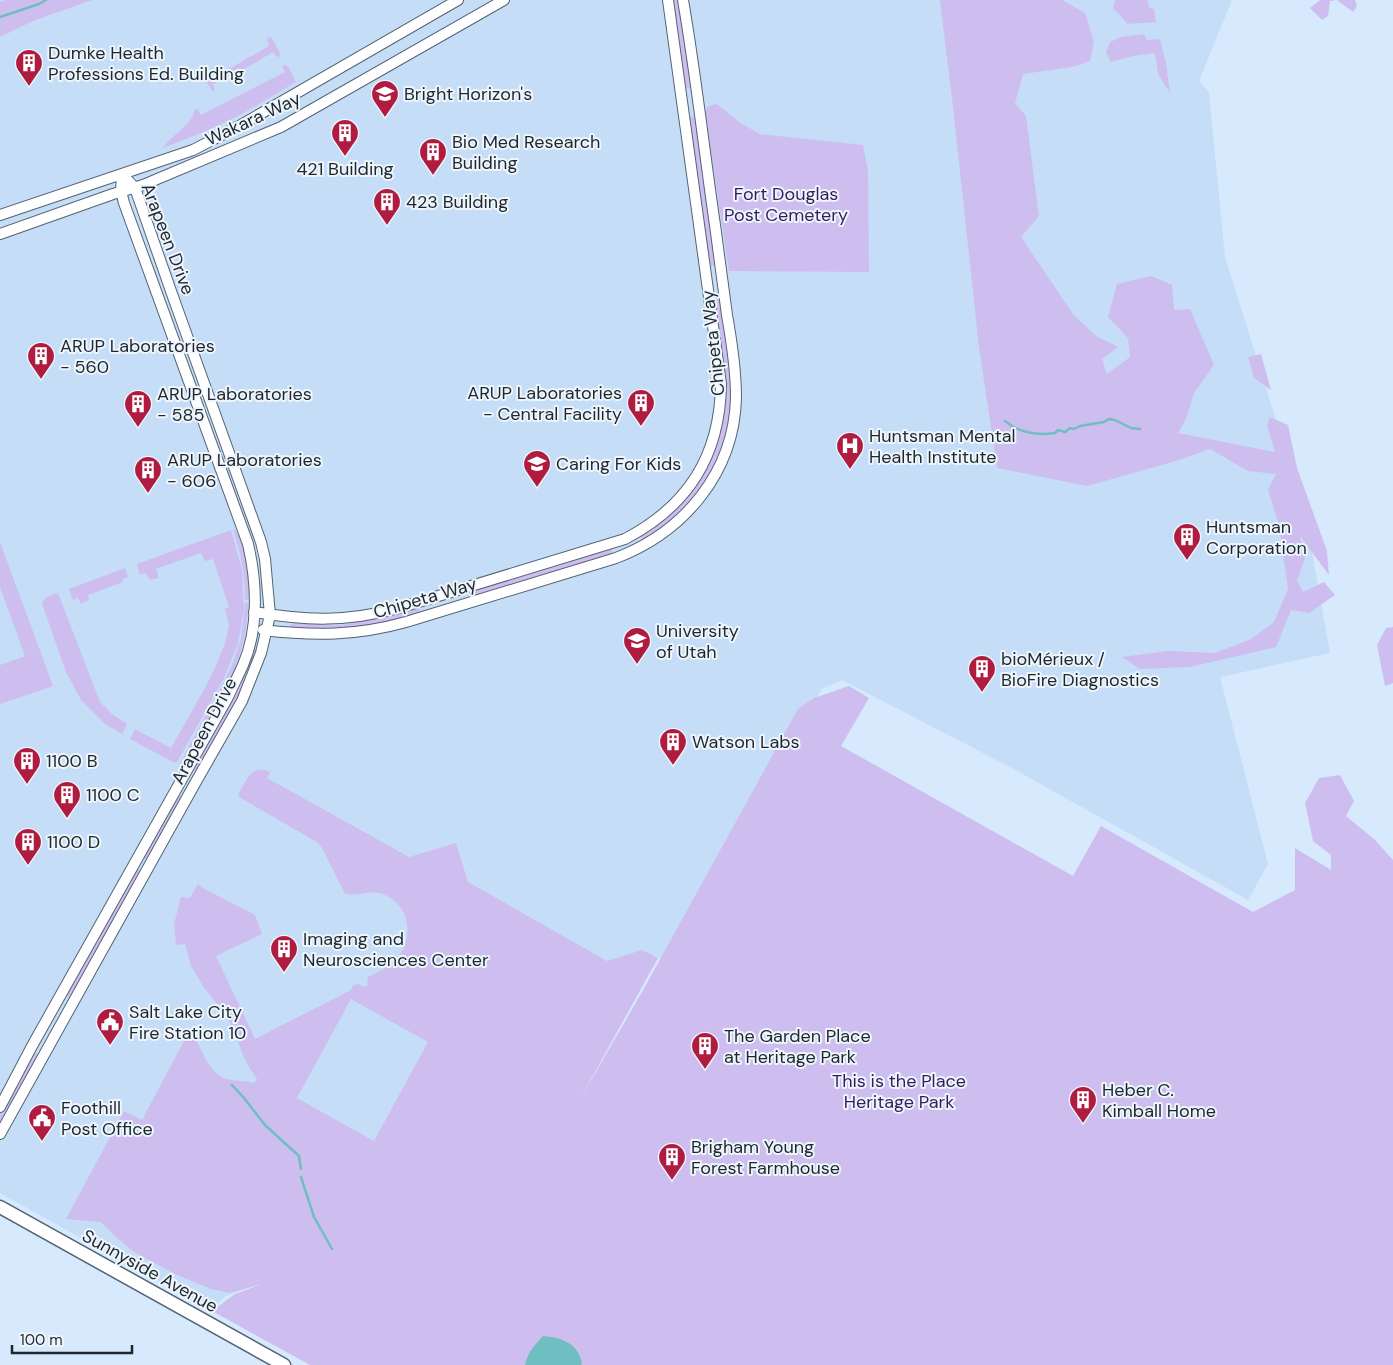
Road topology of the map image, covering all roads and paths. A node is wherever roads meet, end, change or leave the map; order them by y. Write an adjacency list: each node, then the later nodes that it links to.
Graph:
1 (458, 0): 5 (street, Wakara Way)
2 (504, 0): 6 (street, Wakara Way)
3 (668, 0): 11 (street, Chipeta Way)
4 (683, 0): 13 (street, Chipeta Way)
5 (122, 174): 6 (street, Arapeen Drive); 7 (street, Arapeen Drive); 8 (street, Wakara Way)
6 (135, 188): 7 (street, Wakara Way); 11 (street, Arapeen Drive)
7 (121, 192): 9 (street, Wakara Way); 10 (street, Arapeen Drive)
8 (0, 216)
9 (0, 234)
10 (254, 612): 11 (street, Chipeta Way); 12 (street, Arapeen Drive)
11 (270, 615): 13 (street, Arapeen Drive)
12 (253, 629): 13 (street, Chipeta Way); 14 (street, Arapeen Drive)
13 (267, 630): 15 (street, Arapeen Drive)
14 (0, 1107)
15 (0, 1134)
16 (0, 1207): 17 (main road, Sunnyside Avenue)
17 (284, 1365)

